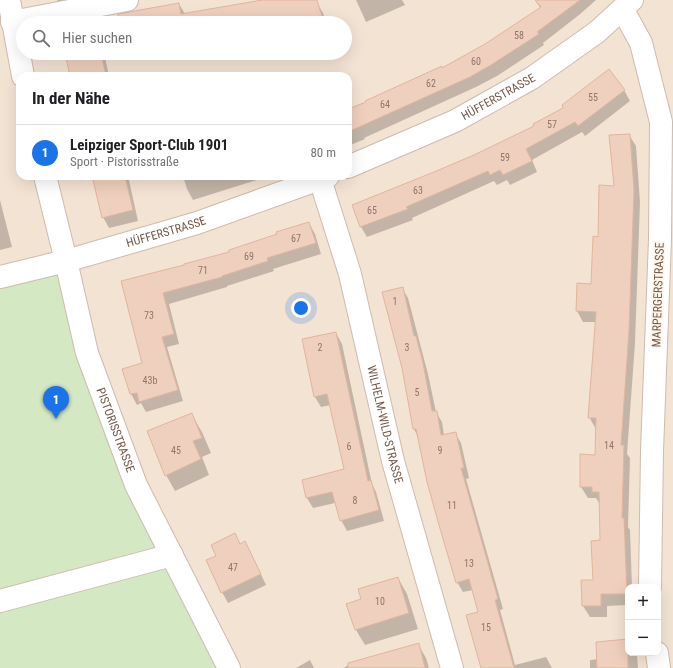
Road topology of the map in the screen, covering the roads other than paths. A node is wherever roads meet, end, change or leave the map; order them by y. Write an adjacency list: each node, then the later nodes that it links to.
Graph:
1 (9, 0): 6 (street)
2 (127, 0): 4 (street)
3 (628, 5): 10 (street, HÜFFERSTRASSE); 17 (street, MARPERGERSTRASSE)
4 (43, 16)
5 (16, 21): 6 (street)
6 (12, 22): 7 (street)
7 (16, 42)
8 (20, 60): 9 (street)
9 (22, 72)
10 (352, 165)
11 (46, 180): 14 (street, PISTORISSTRASSE)
12 (318, 180): 14 (street, HÜFFERSTRASSE)
13 (325, 180): 21 (street, WILHELM-WILD-STRASSE)
14 (66, 260): 15 (street, HÜFFERSTRASSE); 16 (street, PISTORISSTRASSE)
15 (0, 277)
16 (172, 555): 18 (street); 20 (street, PISTORISSTRASSE)
17 (650, 584)
18 (0, 601)
19 (657, 656): 22 (street)
20 (229, 668)
21 (452, 668)
22 (659, 668)

